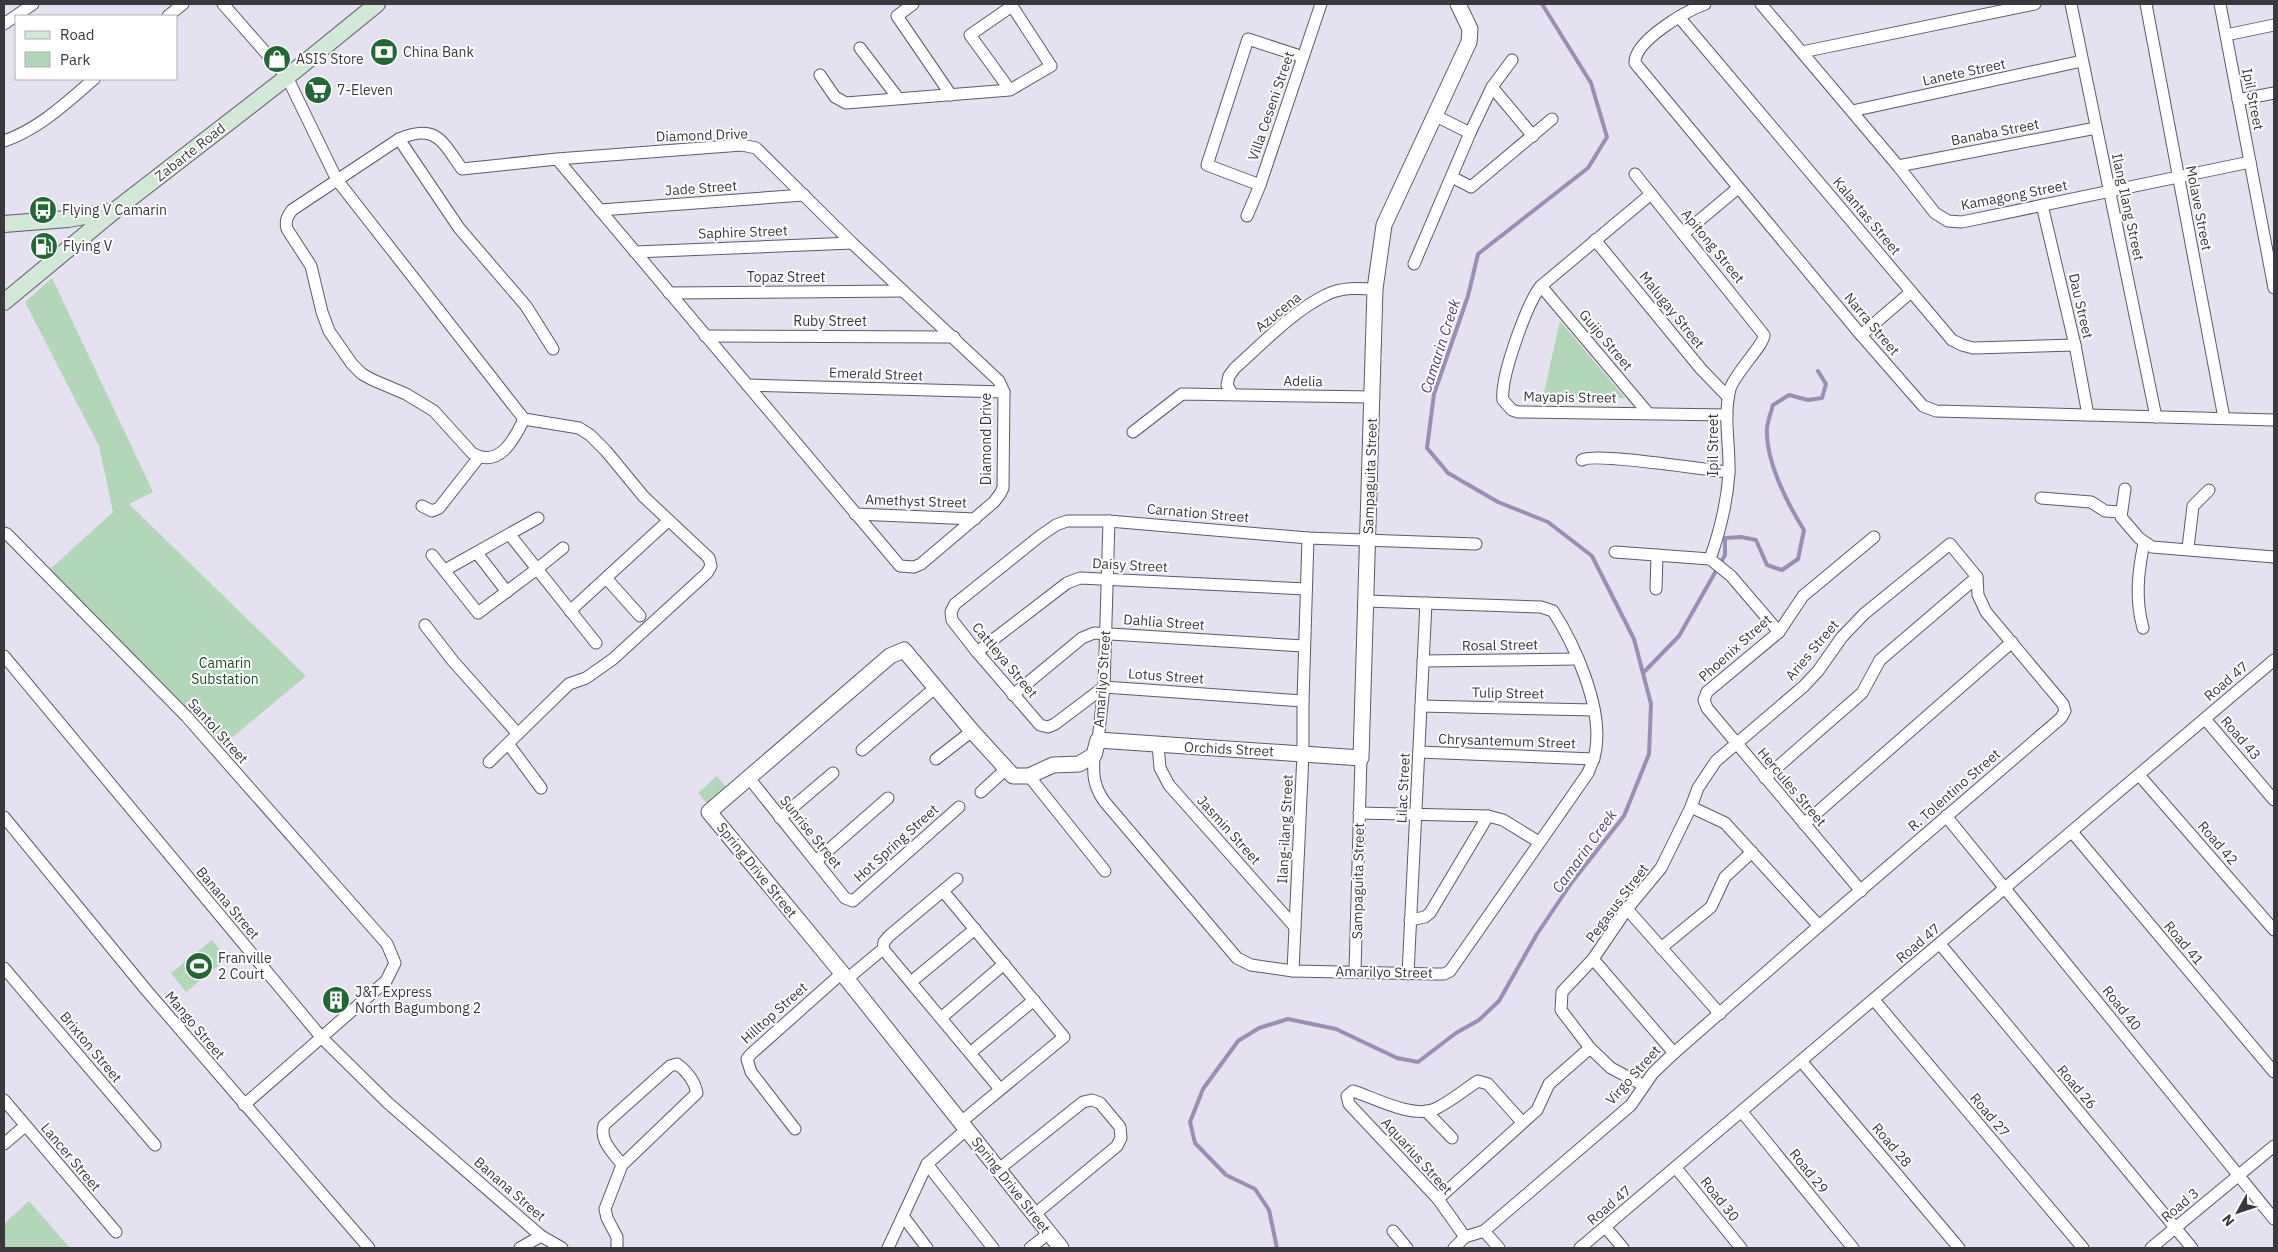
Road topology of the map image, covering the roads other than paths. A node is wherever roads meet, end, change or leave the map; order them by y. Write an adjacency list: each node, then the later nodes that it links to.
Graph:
1 (33, 4): 14 (street)
2 (183, 4): 15 (street)
3 (223, 4): 27 (street)
4 (377, 4): 27 (main road, Zabarte Road)
5 (913, 4): 32 (street)
6 (1321, 4): 23 (street, Villa Ceseni Street)
7 (1458, 4): 36 (street, Sampaguita Street)
8 (1705, 4): 17 (street, Narra Street)
9 (1761, 4): 22 (street, Kamagong Street)
10 (2035, 4): 22 (street)
11 (2071, 4): 25 (street, Ilang Ilang Street)
12 (2146, 4): 47 (street, Molave Street)
13 (2220, 4): 20 (street, Ipil Street)
14 (17, 15)
15 (169, 15)
16 (15, 16): 18 (street)
17 (1679, 17): 51 (street, Narra Street); 69 (street, Kalantas Street)
18 (4, 24)
19 (2274, 25): 20 (street)
20 (2226, 34): 34 (street, Ipil Street)
21 (860, 48): 33 (street)
22 (1802, 52): 35 (street, Kamagong Street)
23 (1303, 57): 50 (street, Villa Ceseni Street); 50 (street)
24 (1512, 60): 29 (street)
25 (2082, 61): 35 (street, Lanete Street); 38 (street, Ilang Ilang Street)
26 (820, 75): 33 (street)
27 (287, 77): 49 (street); 56 (main road, Zabarte Road)
28 (93, 80): 42 (street)
29 (1492, 87): 39 (street); 40 (street)
30 (1010, 90): 30 (street); 32 (street)
31 (2274, 93): 34 (street)
32 (951, 95): 33 (street)
33 (898, 98)
34 (2238, 100): 44 (street, Ipil Street)
35 (1852, 111): 45 (street, Kamagong Street)
36 (1434, 115): 39 (street); 67 (street, Sampaguita Street)
37 (1552, 119): 40 (street)
38 (2096, 128): 45 (street, Banaba Street); 52 (street, Ilang Ilang Street)
39 (1470, 132): 48 (street)
40 (1533, 136): 48 (street)
41 (399, 139): 43 (street); 49 (street); 77 (street)
42 (4, 141)
43 (557, 159): 54 (street, Diamond Drive); 57 (street, Diamond Drive)
44 (2250, 162): 47 (street, Kamagong Street); 66 (street, Ipil Street)
45 (1898, 166): 55 (street, Kamagong Street)
46 (1635, 174): 53 (street, Apitong Street)
47 (2178, 176): 52 (street, Kamagong Street); 87 (street, Molave Street)
48 (1452, 177): 64 (street)
49 (337, 180): 88 (street); 91 (street)
50 (1260, 185): 58 (street, Villa Ceseni Street)
51 (1738, 188): 60 (street); 72 (street, Narra Street)
52 (2109, 191): 55 (street, Kamagong Street); 86 (street, Ilang Ilang Street)
53 (1651, 194): 60 (street, Apitong Street); 61 (street, Mayapis Street)
54 (804, 195): 57 (street, Jade Street); 62 (street, Diamond Drive)
55 (2042, 205): 76 (street, Dau Street)
56 (114, 210): 59 (main road); 71 (main road, Zabarte Road)
57 (600, 210): 63 (street, Diamond Drive)
58 (1246, 216)
59 (4, 224)
60 (1683, 234): 75 (street, Apitong Street)
61 (1595, 240): 65 (street, Mayapis Street); 82 (street, Malugay Street)
62 (852, 243): 63 (street, Saphire Street); 68 (street, Diamond Drive)
63 (635, 252): 70 (street, Diamond Drive)
64 (1414, 264)
65 (1540, 286): 83 (street, Guijo Street); 83 (street, Mayapis Street)
66 (2274, 288)
67 (1375, 289): 80 (street, Azucena); 81 (street, Sampaguita Street)
68 (903, 291): 70 (street, Topaz Street); 74 (street, Diamond Drive)
69 (1911, 292): 72 (street); 76 (street, Kalantas Street)
70 (669, 293): 73 (street, Diamond Drive)
71 (4, 302)
72 (1861, 335): 84 (street, Narra Street)
73 (705, 336): 74 (street, Ruby Street); 78 (street, Diamond Drive)
74 (954, 337): 79 (street, Diamond Drive)
75 (1764, 339): 82 (street, Ipil Street)
76 (2075, 345): 84 (street, Dau Street)
77 (553, 349)
78 (747, 385): 79 (street, Emerald Street); 99 (street, Diamond Drive)
79 (1004, 392): 101 (street, Diamond Drive)
80 (1232, 394): 81 (street, Adelia); 90 (street, Adelia)
81 (1372, 397): 108 (street, Sampaguita Street)
82 (1728, 397): 85 (street, Ipil Street)
83 (1648, 413): 85 (street, Mayapis Street)
84 (2088, 414): 86 (street, Narra Street)
85 (1727, 415): 93 (street, Ipil Street)
86 (2156, 417): 87 (street, Narra Street)
87 (2224, 418): 89 (street, Narra Street)
88 (524, 419): 91 (street); 102 (street)
89 (2274, 420)
90 (1133, 432)
91 (479, 457): 97 (street)
92 (1582, 460): 93 (street)
93 (1729, 472): 118 (street, Ipil Street)
94 (2124, 489): 98 (street)
95 (2208, 490): 112 (street)
96 (2041, 498): 98 (street)
97 (422, 506)
98 (2120, 512): 109 (street)
99 (855, 514): 101 (street, Amethyst Street); 101 (street, Diamond Drive)
100 (538, 518): 105 (street)
101 (975, 519)
102 (668, 521): 122 (street); 153 (street)
103 (1109, 521): 107 (street, Carnation Street); 123 (street, Amarilyo Street); 130 (street, Carnation Street)
104 (4, 533): 215 (street, Santol Street)
105 (510, 535): 114 (street); 119 (street)
106 (1874, 537): 134 (street, Phoenix Street)
107 (1308, 538): 108 (street, Carnation Street); 124 (street, Ilang-ilang Street)
108 (1367, 540): 110 (street, Carnation Street); 127 (street, Sampaguita Street)
109 (2144, 543): 112 (street); 133 (street)
110 (1476, 544)
111 (563, 548): 119 (street)
112 (2188, 548): 117 (street)
113 (1615, 552): 116 (street)
114 (477, 553): 120 (street); 126 (street)
115 (432, 555): 120 (street)
116 (1657, 555): 118 (street); 125 (street)
117 (2274, 557)
118 (1710, 559): 134 (street)
119 (537, 569): 126 (street); 129 (street)
120 (445, 570): 126 (street)
121 (1977, 577): 136 (street); 154 (street, Aries Street); 170 (street)
122 (607, 579): 129 (street); 131 (street)
123 (1108, 579): 124 (street, Daisy Street); 135 (street, Amarilyo Street); 139 (street, Daisy Street)
124 (1306, 589): 138 (street, Ilang-ilang Street)
125 (1656, 589)
126 (507, 592)
127 (1366, 601): 128 (street, Amarilyo Street); 161 (street, Sampaguita Street)
128 (1426, 602): 141 (street, Amarilyo Street); 142 (street, Lilac Street)
129 (570, 611): 137 (street)
130 (951, 612): 139 (street, Cattleya Street)
131 (640, 616)
132 (425, 625): 153 (street)
133 (2143, 628)
134 (1779, 632): 147 (street, Phoenix Street)
135 (1106, 633): 138 (street, Dahlia Street); 145 (street, Amarilyo Street); 146 (street, Dahlia Street)
136 (2012, 642): 180 (street, R. Tolentino Street); 183 (street)
137 (596, 643)
138 (1304, 646): 148 (street, Ilang-ilang Street)
139 (977, 652): 146 (street, Cattleya Street)
140 (4, 656): 215 (street, Banana Street)
141 (1577, 659): 142 (street, Rosal Street); 150 (street, Amarilyo Street)
142 (1423, 661): 149 (street, Lilac Street)
143 (2273, 664): 151 (street, Road 47)
144 (936, 687): 152 (street, Spring Drive Street); 158 (street); 169 (street, Spring Drive Street)
145 (1104, 687): 146 (street, Cattleya Street); 148 (street, Lotus Street); 157 (street, Amarilyo Street)
146 (1013, 695)
147 (1704, 700): 154 (street, Hercules Street)
148 (1303, 701): 160 (street, Ilang-ilang Street)
149 (1422, 706): 150 (street, Tulip Street); 159 (street, Lilac Street)
150 (1594, 710): 163 (street, Amarilyo Street)
151 (2205, 719): 167 (street, Road 47); 174 (street, Road 43)
152 (972, 731): 162 (street); 165 (street, Spring Drive Street)
153 (518, 734): 156 (street)
154 (1736, 743): 170 (street, Hercules Street); 176 (street, Aries Street)
155 (1158, 745): 157 (street, Orchids Street); 160 (street, Orchids Street); 197 (street, Jasmin Street)
156 (509, 746): 164 (street); 171 (street)
157 (1096, 748): 168 (street, Orchids Street); 206 (street, Amarilyo Street)
158 (862, 750)
159 (1420, 752): 163 (street, Chrysantemum Street); 178 (street, Lilac Street)
160 (1303, 754): 161 (street, Orchids Street); 197 (street, Ilang-ilang Street)
161 (1361, 758): 177 (street, Sampaguita Street)
162 (936, 759)
163 (1594, 759): 185 (street, Amarilyo Street)
164 (489, 762)
165 (1006, 769): 168 (street); 172 (street)
166 (833, 773): 182 (street)
167 (2139, 775): 184 (street, Road 47); 199 (street, Road 42)
168 (1029, 776): 188 (street)
169 (749, 778): 182 (street, Sunrise Street); 209 (street, Spring Drive Street)
170 (1765, 778): 183 (street, Hercules Street)
171 (541, 788)
172 (981, 792)
173 (888, 798): 187 (street)
174 (2274, 800)
175 (959, 807): 193 (street, Hot Spring Street)
176 (1691, 807): 186 (street); 194 (street, Pegasus Street)
177 (1359, 813): 178 (street); 207 (street, Sampaguita Street)
178 (1417, 813): 179 (street); 195 (street, Lilac Street)
179 (1488, 816): 185 (street); 195 (street)
180 (1946, 816): 190 (street, Road 40); 192 (street, R. Tolentino Street)
181 (4, 817): 224 (street, Mango Street)
182 (780, 818): 187 (street, Sunrise Street)
183 (1804, 824): 192 (street, Hercules Street)
184 (2072, 832): 190 (street, Road 47); 220 (street, Road 41)
185 (1539, 842): 208 (street, Amarilyo Street)
186 (1752, 852): 196 (street); 201 (street)
187 (816, 861): 193 (street, Sunrise Street)
188 (1105, 871)
189 (957, 880): 191 (street)
190 (2005, 889): 200 (street, Road 47); 239 (street, Road 40)
191 (943, 891): 198 (street); 202 (street)
192 (1861, 891): 196 (street, Virgo Street)
193 (853, 901)
194 (1627, 909): 201 (street); 203 (street, Pegasus Street)
195 (1410, 920): 208 (street, Lilac Street)
196 (1819, 926): 213 (street, Virgo Street)
197 (1295, 927): 206 (street, Ilang-ilang Street)
198 (974, 929): 204 (street); 210 (street)
199 (2274, 930)
200 (1940, 944): 212 (street, Road 47); 245 (street, Road 26)
201 (1661, 948): 213 (street)
202 (884, 950): 209 (street); 210 (street)
203 (1594, 959): 216 (street, Pegasus Street); 218 (street)
204 (1004, 964): 211 (street); 214 (street)
205 (4, 968): 233 (street, Brixton Street)
206 (1293, 971): 207 (street, Amarilyo Street)
207 (1355, 971): 208 (street, Amarilyo Street)
208 (1408, 974)
209 (844, 976): 229 (street, Spring Drive Street); 230 (street, Hilltop Street)
210 (911, 982): 214 (street)
211 (1034, 1000): 217 (street); 222 (street)
212 (1874, 1000): 219 (street, Road 47); 269 (street, Road 27)
213 (1720, 1014): 218 (street, Virgo Street)
214 (941, 1018): 217 (street)
215 (322, 1038): 224 (street); 250 (street, Banana Street)
216 (1590, 1048): 221 (street); 227 (street)
217 (970, 1053): 222 (street)
218 (1674, 1053): 221 (street, Virgo Street)
219 (1802, 1062): 226 (street, Road 47); 268 (street, Road 28)
220 (2274, 1072)
221 (1643, 1085): 246 (street, Virgo Street)
222 (1000, 1089): 229 (street)
223 (4, 1100): 228 (street, Lancer Street)
224 (244, 1105): 252 (street, Mango Street)
225 (1426, 1112): 227 (street); 231 (street); 240 (street, Aquarius Street)
226 (1742, 1112): 237 (street, Road 47); 267 (street, Road 29)
227 (1522, 1122): 240 (street)
228 (25, 1126): 232 (street); 248 (street, Lancer Street)
229 (964, 1126): 235 (street); 238 (street, Spring Drive Street)
230 (795, 1130)
231 (1452, 1138)
232 (4, 1144)
233 (155, 1145)
234 (2274, 1146): 239 (street, Road 3)
235 (927, 1164): 242 (street); 258 (street)
236 (622, 1165): 236 (street); 255 (street)
237 (1676, 1168): 244 (street, Road 47); 266 (street, Road 30)
238 (998, 1169): 241 (street, Spring Drive Street); 241 (street)
239 (2239, 1176): 243 (street, Road 40); 245 (street, Road 3)
240 (1438, 1200): 251 (street, Aquarius Street)
241 (1035, 1214): 249 (street, Spring Drive Street)
242 (903, 1216): 256 (street); 257 (street)
243 (2274, 1219)
244 (1606, 1228): 264 (street, Road 47); 265 (street)
245 (2175, 1228): 270 (street, Road 3); 271 (street, Road 26)
246 (1484, 1230): 251 (street, Virgo Street); 263 (street)
247 (1393, 1231): 261 (street)
248 (116, 1232)
249 (1049, 1233): 259 (street); 260 (street, Spring Drive Street)
250 (541, 1236): 253 (street); 254 (street, Banana Street)
251 (1465, 1237): 262 (street)
252 (369, 1248)
253 (520, 1248)
254 (562, 1248)
255 (617, 1248)
256 (888, 1248)
257 (927, 1248)
258 (993, 1248)
259 (1030, 1248)
260 (1061, 1248)
261 (1407, 1248)
262 (1454, 1248)
263 (1499, 1248)
264 (1580, 1248)
265 (1623, 1248)
266 (1741, 1248)
267 (1853, 1248)
268 (1960, 1248)
269 (2083, 1248)
270 (2151, 1248)
271 (2192, 1248)

